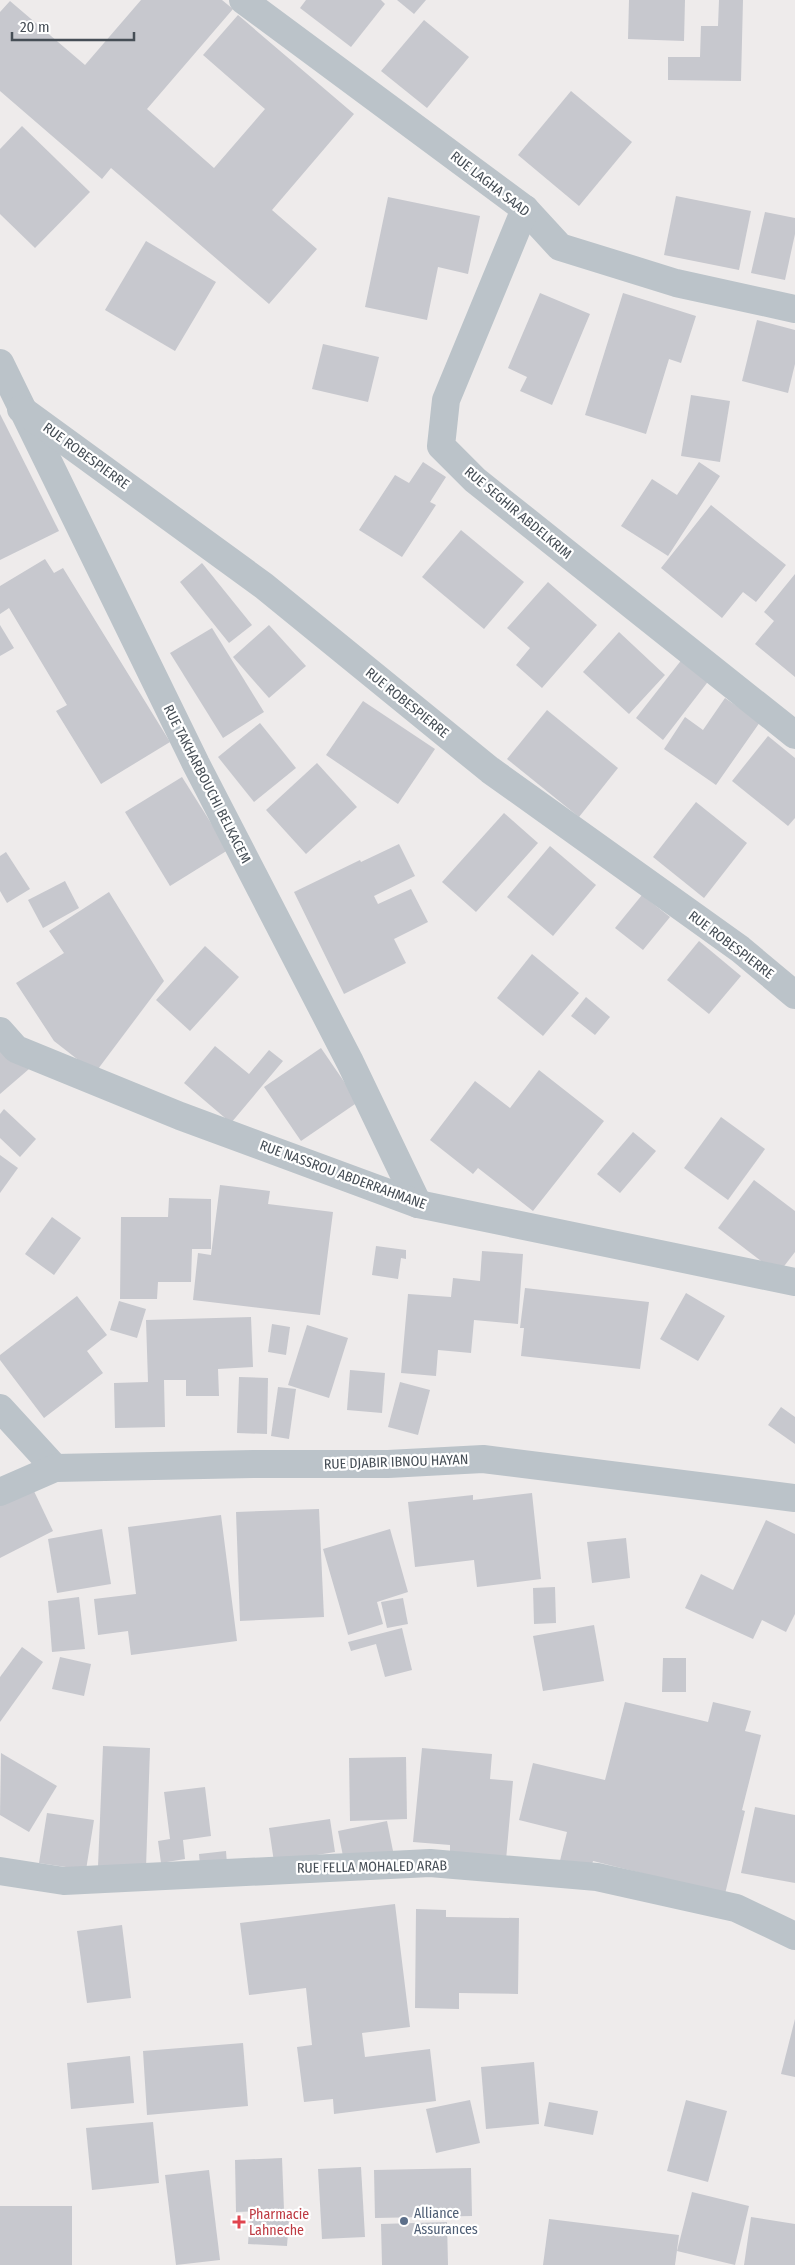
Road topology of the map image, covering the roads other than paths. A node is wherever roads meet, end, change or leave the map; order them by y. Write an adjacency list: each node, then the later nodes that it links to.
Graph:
1 (243, 0): 2 (street, RUE LAGHA SAAD)
2 (525, 208): 3 (street, RUE LAGHA SAAD); 6 (street, RUE SEGHIR ABDELKRIM)
3 (795, 309)
4 (0, 364): 5 (street, RUE TAKHARBOUCHI BELKACEM)
5 (20, 409): 7 (street, RUE ROBESPIERRE); 9 (street, RUE TAKHARBOUCHI BELKACEM)
6 (795, 735)
7 (795, 995)
8 (0, 1031): 9 (street, RUE NASSROU ABDERRAHMANE)
9 (418, 1204): 10 (street, RUE NASSROU ABDERRAHMANE)
10 (795, 1282)
11 (0, 1408): 12 (street)
12 (55, 1468): 13 (street, RUE DJABIR IBNOU HAYAN); 14 (street, RUE DJABIR IBNOU HAYAN)
13 (0, 1492)
14 (795, 1498)
15 (0, 1871): 16 (street, RUE FELLA MOHALED ARAB)
16 (795, 1936)

